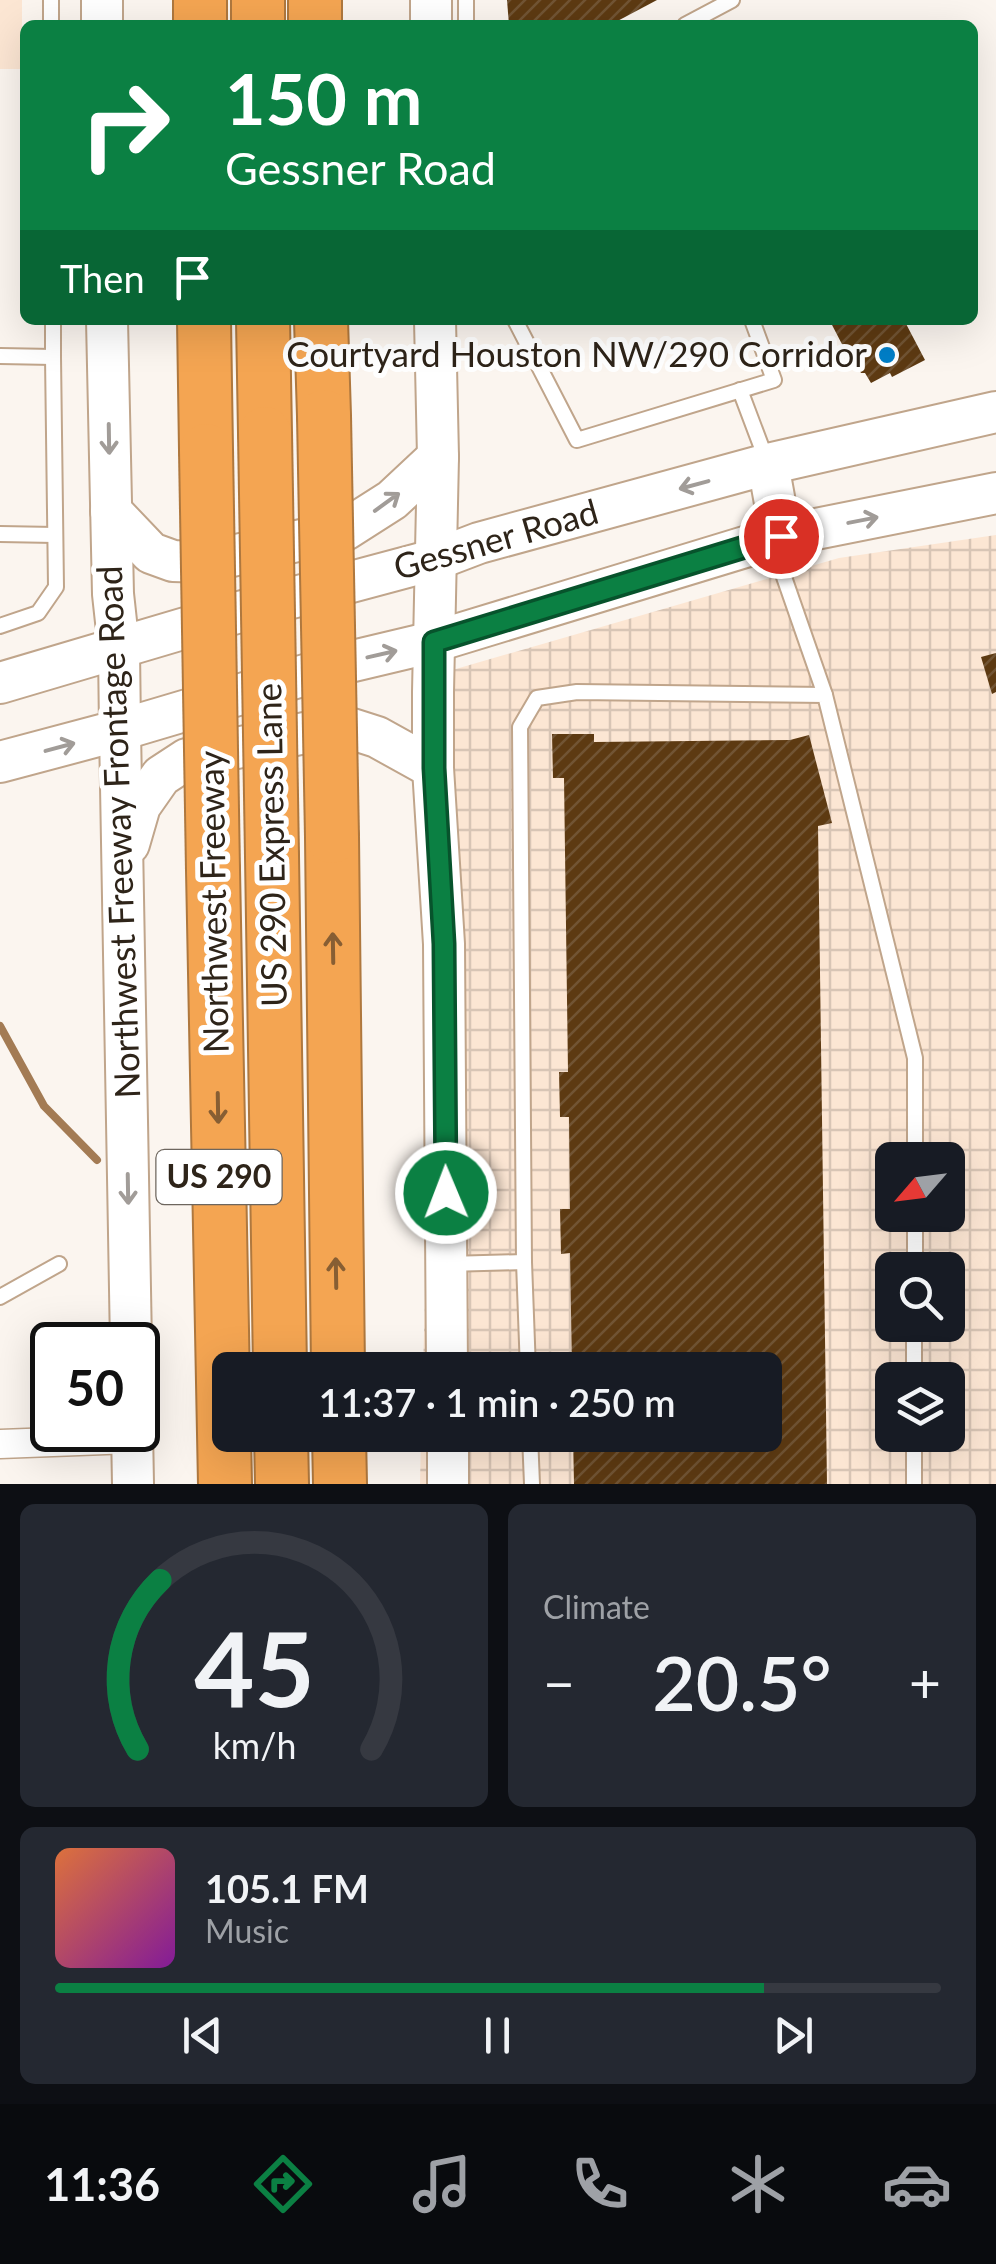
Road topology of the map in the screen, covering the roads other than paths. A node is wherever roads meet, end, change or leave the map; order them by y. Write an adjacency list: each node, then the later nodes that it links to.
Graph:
1 (732, 0): 2 (lane)
2 (694, 20)
3 (53, 325): 12 (lane)
4 (107, 325): 18 (main road, Northwest Freeway Frontage Road, one-way to 18)
5 (204, 325): 51 (highway, Northwest Freeway / US 290, one-way to 51, bridge)
6 (263, 325): 38 (highway, US 290 Express Lane, bridge)
7 (321, 325): 39 (highway, one-way to 7, bridge)
8 (436, 325): 15 (main road)
9 (517, 325): 13 (lane)
10 (754, 325): 13 (lane)
11 (0, 356): 12 (lane)
12 (53, 357): 20 (lane)
13 (740, 390): 16 (lane)
14 (996, 412): 16 (main road, Gessner Road)
15 (438, 458): 18 (main road, one-way to 15); 22 (main road)
16 (768, 464): 21 (main road); 22 (main road, Gessner Road, one-way to 22)
17 (996, 493): 21 (main road, one-way to 17)
18 (110, 512): 25 (main road, Northwest Freeway Frontage Road)
19 (0, 534): 20 (lane)
20 (55, 534): 23 (lane)
21 (781, 536): 24 (main road); 27 (lane)
22 (436, 559): 24 (main road); 25 (main road, Gessner Road)
23 (0, 626)
24 (434, 642): 28 (main road, one-way to 24); 30 (main road)
25 (118, 648): 26 (main road, Gessner Road); 28 (main road, Northwest Freeway Frontage Road)
26 (0, 683)
27 (826, 695): 32 (lane); 33 (lane)
28 (120, 730): 29 (main road, one-way to 28); 31 (main road, Northwest Freeway Frontage Road)
29 (0, 762)
30 (434, 768): 31 (main road); 35 (main road)
31 (123, 864): 37 (main road, Northwest Freeway Frontage Road, one-way to 37)
32 (915, 1142)
33 (524, 1262): 35 (lane); 41 (lane)
34 (59, 1264): 36 (lane)
35 (447, 1264): 40 (main road)
36 (0, 1297)
37 (130, 1322)
38 (280, 1352)
39 (338, 1352)
40 (447, 1352)
41 (527, 1352)
42 (30, 1442): 43 (street)
43 (0, 1444)
44 (132, 1452): 50 (main road)
45 (281, 1452): 52 (highway)
46 (339, 1452): 53 (highway)
47 (448, 1452): 54 (main road)
48 (531, 1452): 55 (lane)
49 (914, 1452): 56 (lane)
50 (133, 1484)
51 (225, 1484)
52 (282, 1484)
53 (340, 1484)
54 (448, 1484)
55 (532, 1484)
56 (914, 1484)

